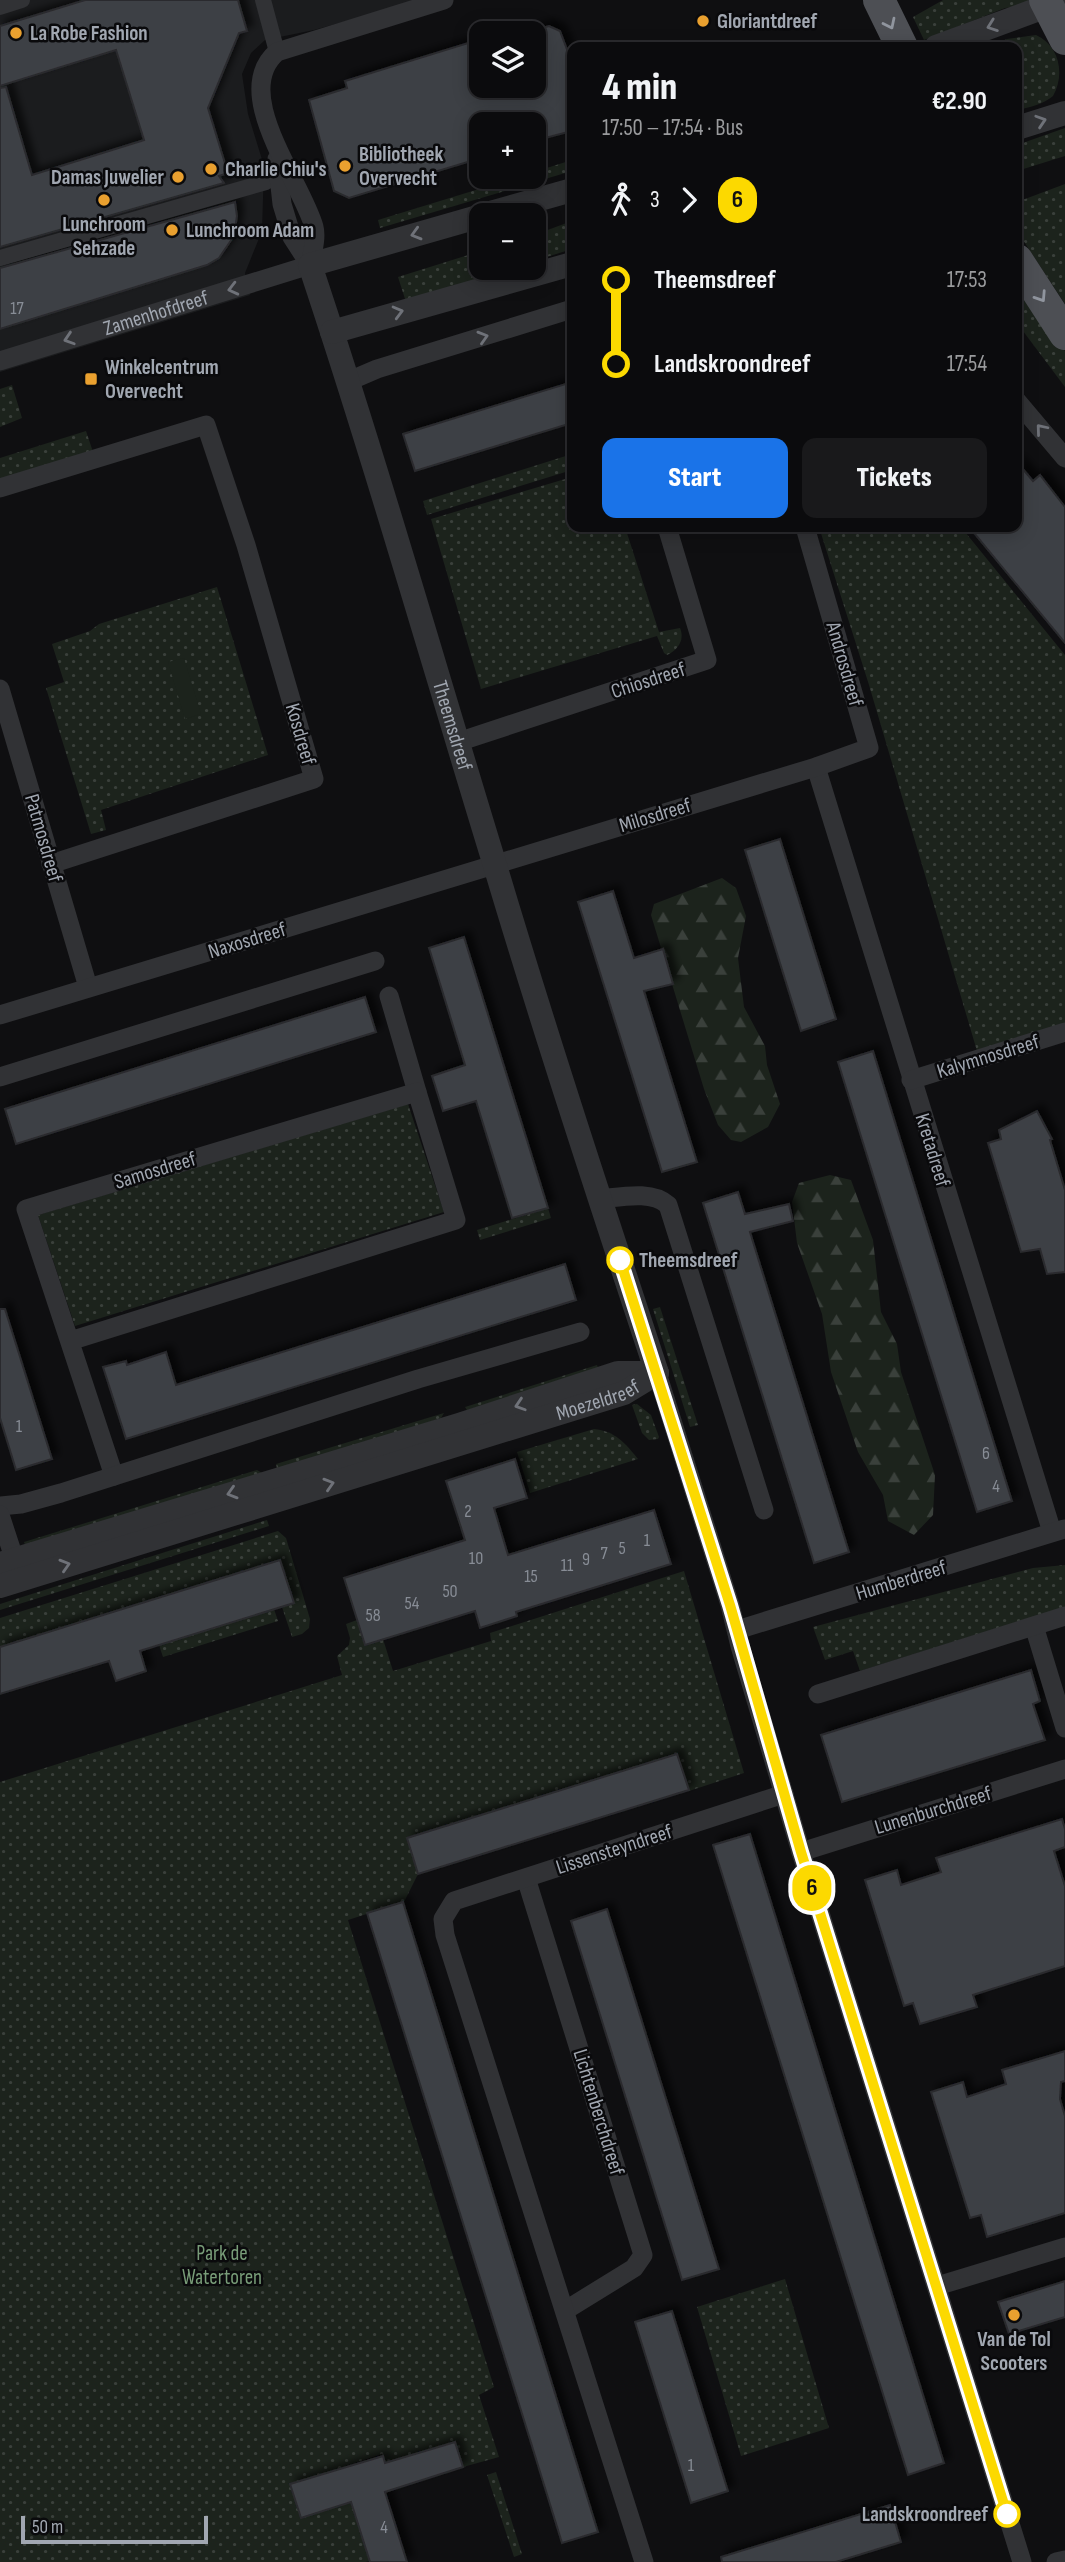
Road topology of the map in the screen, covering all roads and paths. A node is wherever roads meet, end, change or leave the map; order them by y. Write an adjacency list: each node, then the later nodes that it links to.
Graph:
1 (22, 0): 6 (street)
2 (263, 0): 10 (street)
3 (444, 0): 10 (street)
4 (879, 0): 8 (main road, one-way to 8)
5 (1052, 2): 7 (main road); 9 (street, one-way to 9)
6 (0, 7)
7 (1065, 39)
8 (900, 42)
9 (949, 42)
10 (277, 52): 18 (street)
11 (1065, 113): 12 (street, one-way to 11)
12 (1022, 126)
13 (266, 182): 17 (street)
14 (567, 191): 15 (street, Zamenhofdreef)
15 (527, 203)
16 (469, 220): 18 (street, Zamenhofdreef, one-way to 18)
17 (0, 258)
18 (310, 265): 22 (street); 24 (street, Zamenhofdreef, one-way to 24)
19 (567, 265): 22 (street, one-way to 19)
20 (1022, 269): 23 (main road, one-way to 23)
21 (567, 311): 25 (street, one-way to 21)
22 (332, 332): 25 (street, Theemsdreef)
23 (1065, 334)
24 (0, 361)
25 (349, 381): 32 (street, Theemsdreef)
26 (1022, 407): 27 (street, one-way to 26)
27 (1065, 457)
28 (0, 488): 34 (street, Kosdreef)
29 (669, 532): 32 (street, Chiosdreef)
30 (806, 532): 33 (street, Androsdreef)
31 (0, 689): 34 (street, Patmosdreef)
32 (458, 742): 35 (street, Theemsdreef)
33 (816, 767): 35 (street, Milosdreef); 42 (street, Kretadreef)
34 (51, 864): 37 (street, Patmosdreef)
35 (494, 864): 37 (street, Naxosdreef); 44 (street, Theemsdreef)
36 (375, 961): 41 (street)
37 (88, 987): 39 (street, Naxosdreef)
38 (389, 996): 43 (street)
39 (0, 1016)
40 (1065, 1031): 42 (street, Kalymnosdreef)
41 (0, 1077)
42 (911, 1080): 52 (street, Kretadreef)
43 (417, 1092): 46 (street); 46 (street, Samosdreef)
44 (600, 1199): 47 (street, Theemsdreef); 50 (street)
45 (580, 1332): 48 (street)
46 (71, 1341): 48 (street, Samosdreef)
47 (657, 1373): 53 (street, Moezeldreef); 56 (street, Theemsdreef)
48 (114, 1476): 49 (street)
49 (0, 1506)
50 (764, 1510)
51 (0, 1515): 53 (street)
52 (1059, 1531): 56 (street, Humberdreef)
53 (9, 1572)
54 (1065, 1616): 55 (street)
55 (1034, 1626): 57 (street); 58 (street)
56 (737, 1630): 60 (street, Theemsdreef)
57 (818, 1694)
58 (1065, 1728)
59 (1064, 1774): 61 (street, Lunenburchdreef)
60 (784, 1794): 61 (street, Theemsdreef); 62 (street, Lissensteyndreef)
61 (801, 1852): 64 (street, Theemsdreef)
62 (526, 1878): 65 (street, Lichtenberchdreef); 65 (street, Lissensteyndreef)
63 (1065, 2246): 64 (street)
64 (937, 2286): 68 (street, Theemsdreef)
65 (566, 2310): 67 (street)
66 (1065, 2560): 69 (street)
67 (644, 2562)
68 (1022, 2562)
69 (1056, 2562)

